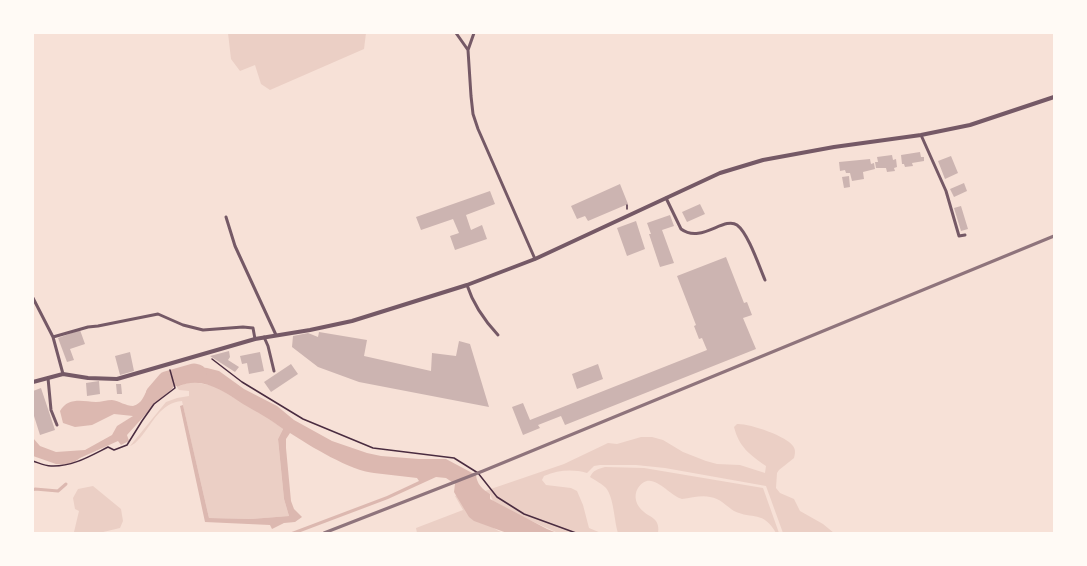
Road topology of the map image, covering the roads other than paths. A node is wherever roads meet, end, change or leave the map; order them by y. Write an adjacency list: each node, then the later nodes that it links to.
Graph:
1 (456, 33): 3 (lane)
2 (474, 33): 3 (lane)
3 (468, 50): 9 (lane)
4 (1054, 97): 5 (street)
5 (921, 136): 6 (street); 8 (lane)
6 (666, 198): 9 (street); 10 (lane)
7 (226, 217): 13 (lane)
8 (965, 235)
9 (535, 259): 11 (street)
10 (765, 280)
11 (467, 285): 13 (street); 14 (lane)
12 (33, 298): 15 (lane)
13 (276, 335): 16 (street)
14 (498, 335)
15 (53, 337): 17 (lane); 19 (lane)
16 (264, 337): 17 (street); 18 (lane)
17 (255, 339): 19 (street)
18 (274, 371)
19 (63, 374): 20 (street)
20 (48, 378): 21 (street); 22 (lane)
21 (33, 382)
22 (56, 425)

